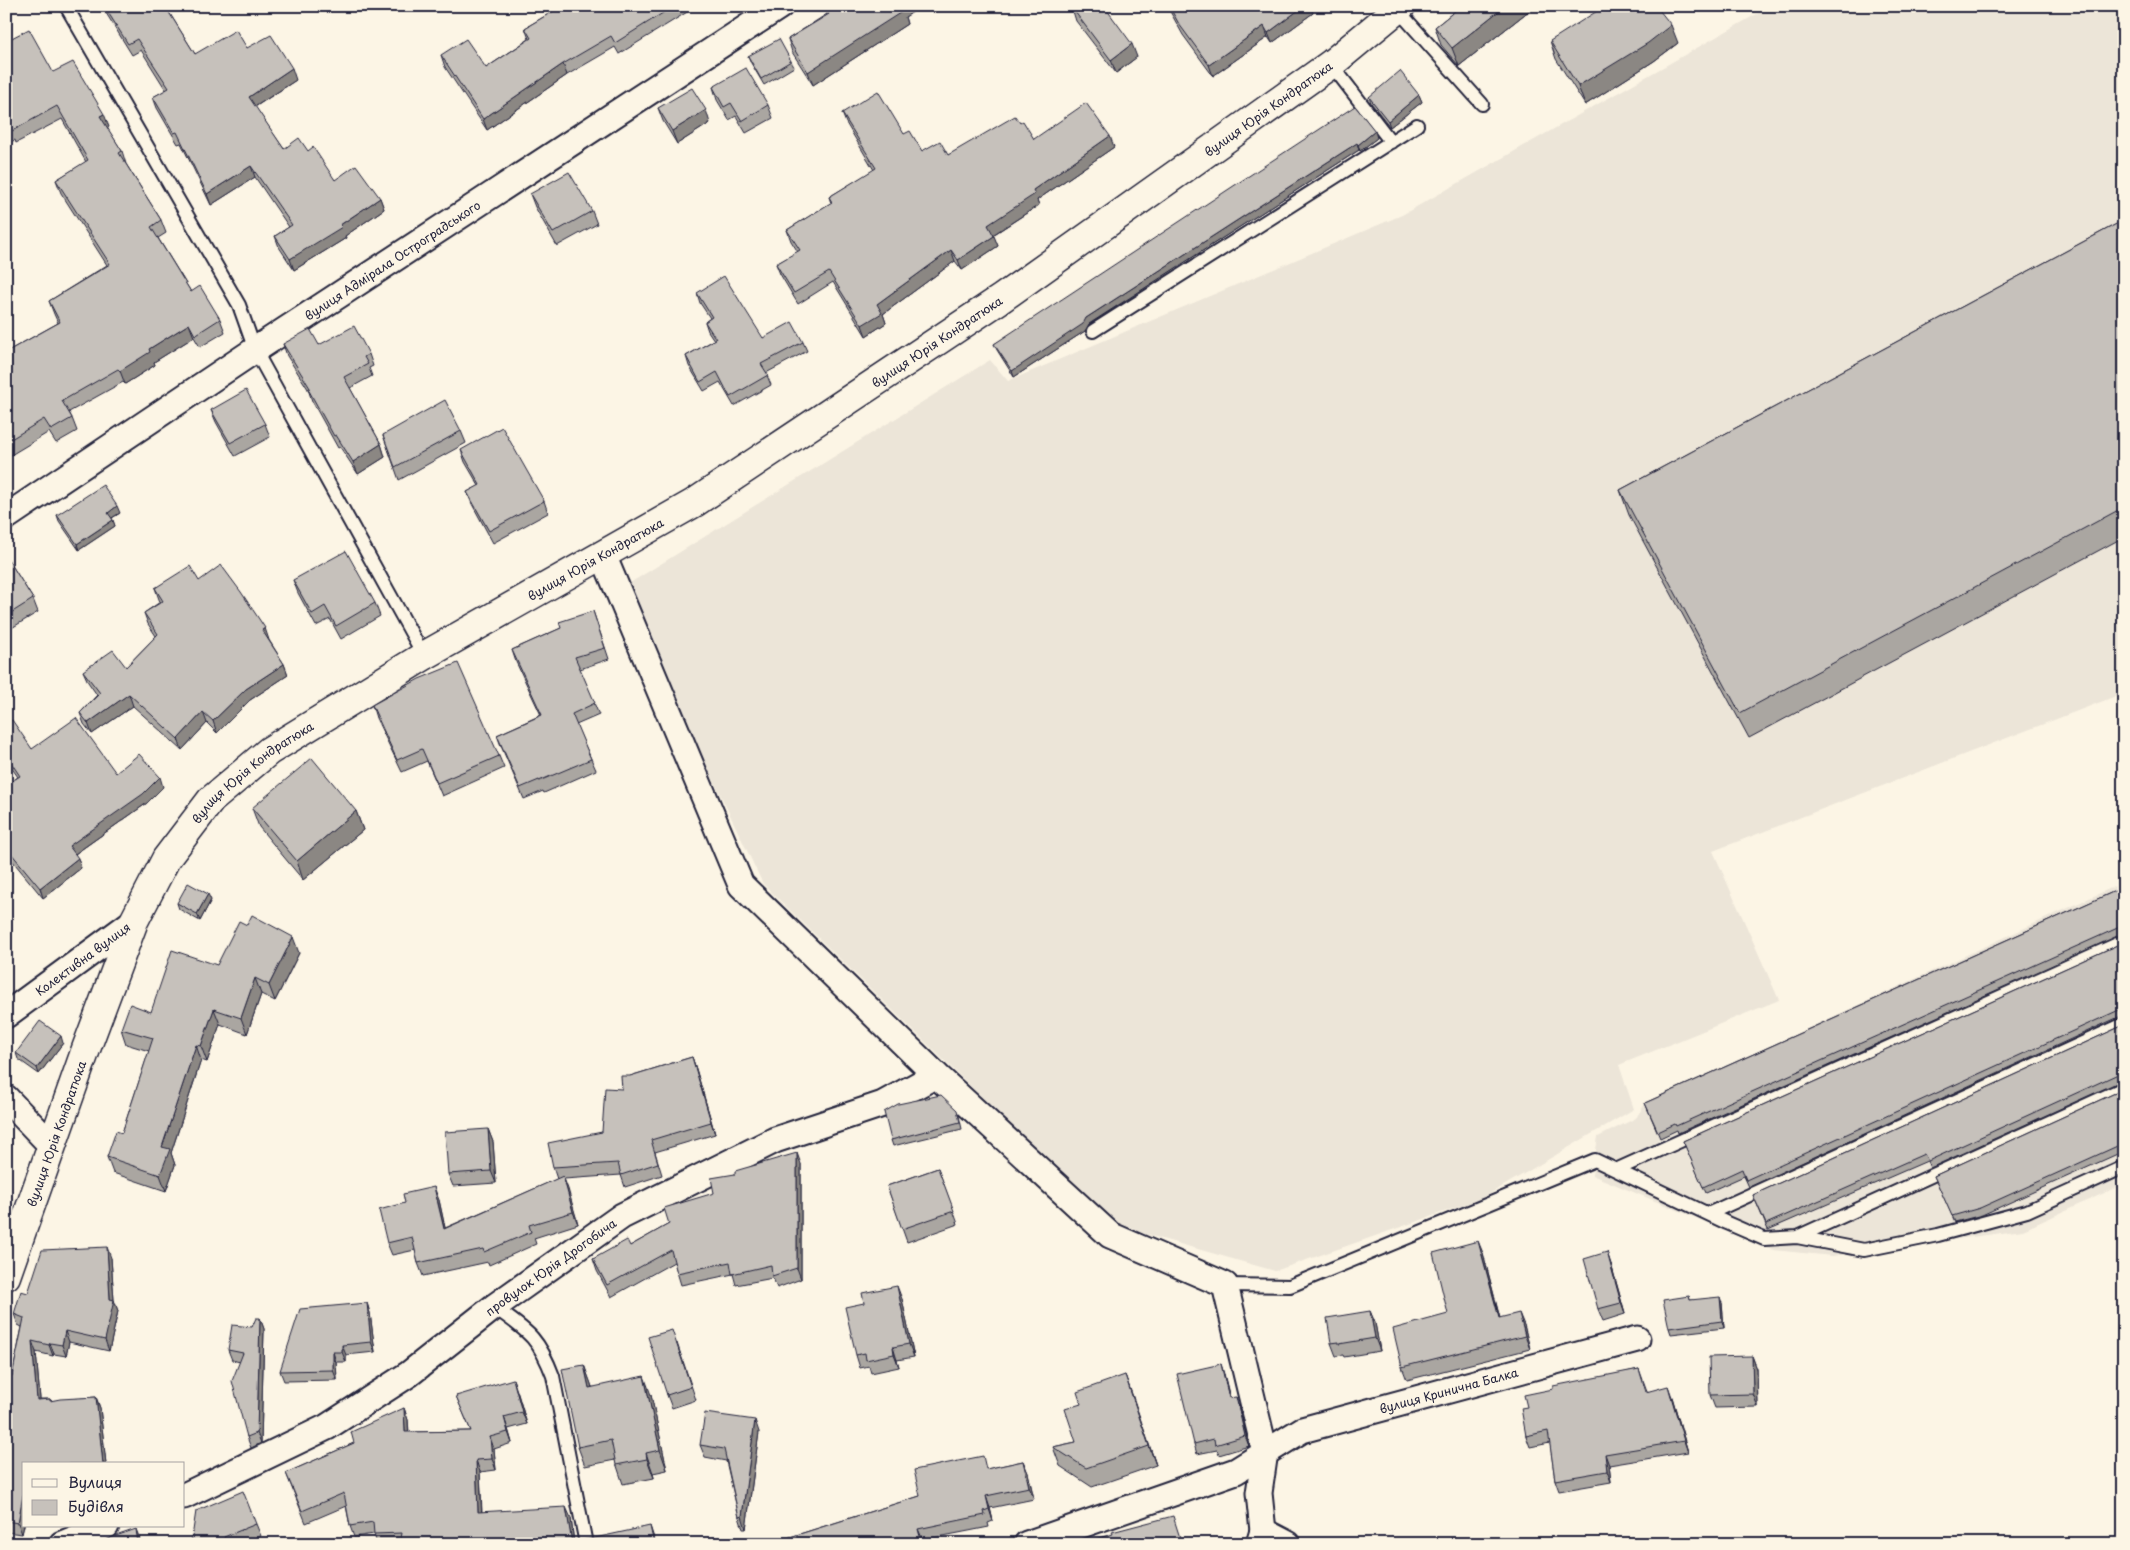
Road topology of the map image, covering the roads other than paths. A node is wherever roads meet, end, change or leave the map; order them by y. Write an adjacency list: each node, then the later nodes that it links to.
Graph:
1 (66, 6): 9 (lane)
2 (780, 6): 9 (street, вулиця Адмірала Остроградського)
3 (1399, 8): 4 (street, вулиця Юрія Кондратюка); 5 (lane)
4 (1331, 64): 7 (lane); 11 (street, вулиця Юрія Кондратюка)
5 (1482, 104)
6 (1417, 125): 7 (lane)
7 (1391, 142): 8 (lane)
8 (1092, 331)
9 (255, 350): 10 (street, вулиця Адмірала Остроградського); 12 (lane)
10 (6, 517)
11 (603, 555): 12 (street, вулиця Юрія Кондратюка); 17 (street)
12 (424, 656): 13 (street, вулиця Юрія Кондратюка)
13 (134, 921): 15 (street, Колективна вулиця); 20 (street, вулиця Юрія Кондратюка)
14 (2124, 941): 22 (lane)
15 (6, 1015)
16 (2124, 1024): 23 (lane)
17 (936, 1075): 26 (street); 27 (street, провулок Юрія Дрогобича)
18 (2124, 1088): 24 (lane)
19 (6, 1098): 20 (street)
20 (52, 1146): 25 (street, вулиця Юрія Кондратюка)
21 (2124, 1167): 24 (lane)
22 (1618, 1169): 23 (lane); 26 (lane)
23 (1708, 1214): 24 (lane)
24 (1797, 1237)
25 (6, 1276)
26 (1226, 1285): 29 (street)
27 (494, 1307): 30 (street, провулок Юрія Дрогобича); 34 (lane)
28 (1637, 1339): 29 (street, вулиця Кринична Балка)
29 (1265, 1452): 32 (street); 35 (street, вулиця Кринична Балка)
30 (185, 1496)
31 (101, 1528): 33 (street)
32 (1261, 1538): 36 (street)
33 (62, 1544)
34 (586, 1544)
35 (1027, 1544)
36 (1288, 1544)

